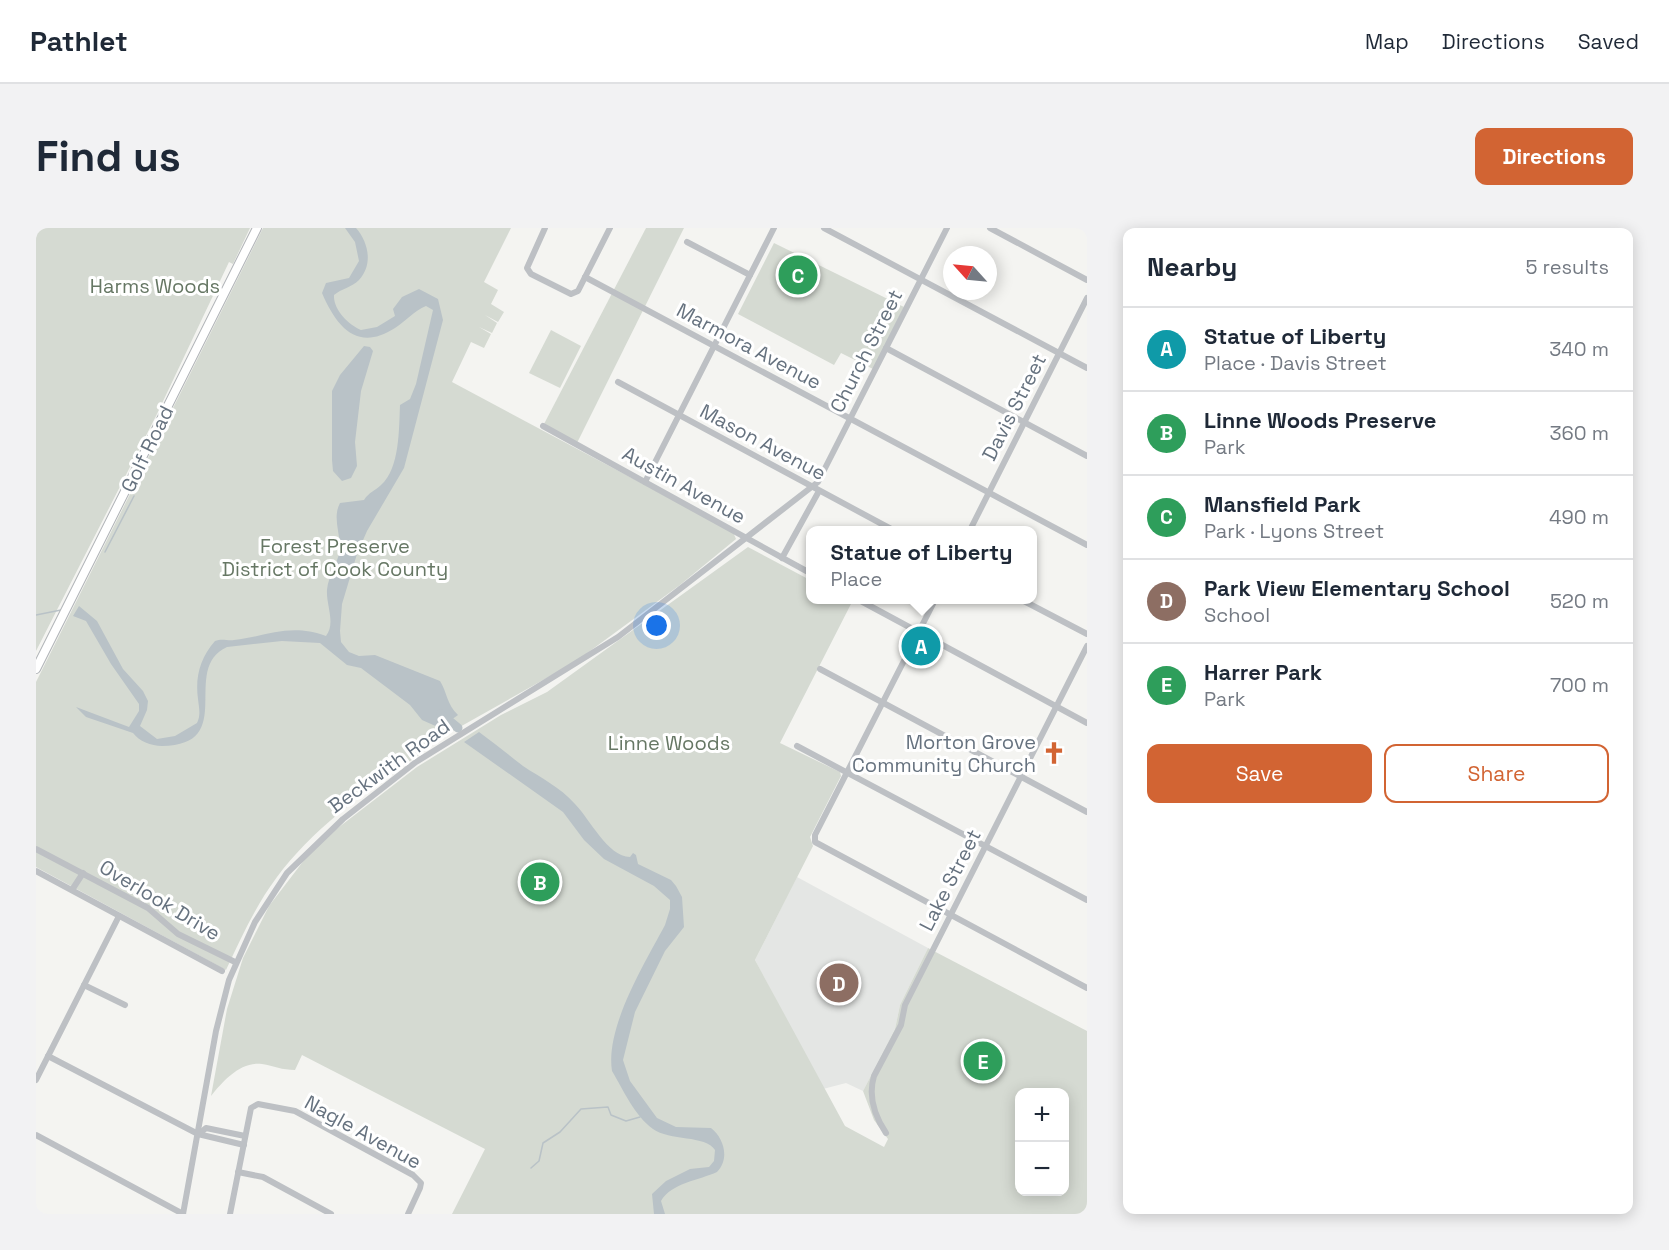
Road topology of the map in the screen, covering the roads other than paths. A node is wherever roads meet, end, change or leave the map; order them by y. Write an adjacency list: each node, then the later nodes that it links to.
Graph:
1 (257, 228): 40 (main road, Golf Road)
2 (545, 228): 10 (street)
3 (610, 228): 10 (street)
4 (774, 228): 9 (street)
5 (824, 228): 11 (street)
6 (947, 228): 11 (street, Church Street)
7 (990, 228): 12 (street)
8 (687, 242): 9 (street)
9 (750, 275): 14 (street)
10 (585, 277): 14 (street, Marmora Avenue)
11 (921, 280): 15 (street, Church Street); 16 (street)
12 (1087, 280)
13 (1087, 298): 16 (street, Davis Street)
14 (715, 346): 19 (street); 20 (street, Marmora Avenue)
15 (886, 348): 20 (street, Church Street); 21 (street)
16 (1059, 353): 17 (street); 21 (street, Davis Street)
17 (1087, 368)
18 (618, 382): 19 (street, Mason Avenue)
19 (679, 416): 24 (street); 25 (street, Mason Avenue)
20 (850, 419): 25 (street, Church Street); 27 (street, Marmora Avenue)
21 (1024, 422): 23 (street); 27 (street, Davis Street)
22 (543, 426): 24 (street, Austin Avenue)
23 (1087, 456)
24 (645, 482): 30 (street, Austin Avenue)
25 (812, 487): 26 (street, Mason Avenue); 30 (street, Beckwith Road)
26 (819, 491): 28 (street, Mason Avenue); 32 (street)
27 (989, 493): 29 (street, Davis Street); 31 (street, Marmora Avenue)
28 (884, 526)
29 (972, 526)
30 (747, 538): 32 (street, Austin Avenue); 57 (street, Beckwith Road)
31 (1087, 545)
32 (782, 558): 33 (street, Austin Avenue)
33 (806, 571)
34 (866, 604): 37 (street)
35 (933, 604): 37 (street)
36 (1030, 604): 38 (street)
37 (919, 632): 42 (street); 43 (street)
38 (1087, 634)
39 (1087, 646): 43 (street, Lake Street)
40 (36, 669)
41 (820, 669): 42 (street)
42 (883, 703): 46 (street); 47 (street)
43 (1056, 706): 44 (street); 47 (street, Lake Street)
44 (1087, 723)
45 (797, 746): 46 (street)
46 (847, 772): 49 (street); 55 (street)
47 (1021, 776): 48 (street); 49 (street, Lake Street)
48 (1087, 812)
49 (986, 846): 54 (street); 55 (street, Lake Street)
50 (36, 849): 52 (street, Overlook Drive)
51 (36, 871): 53 (street)
52 (83, 873): 53 (street); 57 (street, Overlook Drive)
53 (72, 890): 56 (street)
54 (1087, 900)
55 (950, 915): 60 (street); 64 (street, Lake Street)
56 (119, 916): 58 (street); 59 (street)
57 (235, 962): 65 (street, Beckwith Road)
58 (222, 971)
59 (84, 985): 61 (street); 62 (street)
60 (1087, 988)
61 (125, 1005)
62 (48, 1056): 63 (street); 65 (street)
63 (36, 1080)
64 (886, 1133)
65 (198, 1134): 67 (street); 68 (street); 70 (street, Beckwith Road)
66 (36, 1135): 70 (street)
67 (245, 1137): 68 (street); 73 (street, Nagle Avenue)
68 (244, 1146): 69 (street)
69 (238, 1172): 71 (street); 72 (street)
70 (183, 1214)
71 (230, 1214)
72 (331, 1214)
73 (408, 1214)

